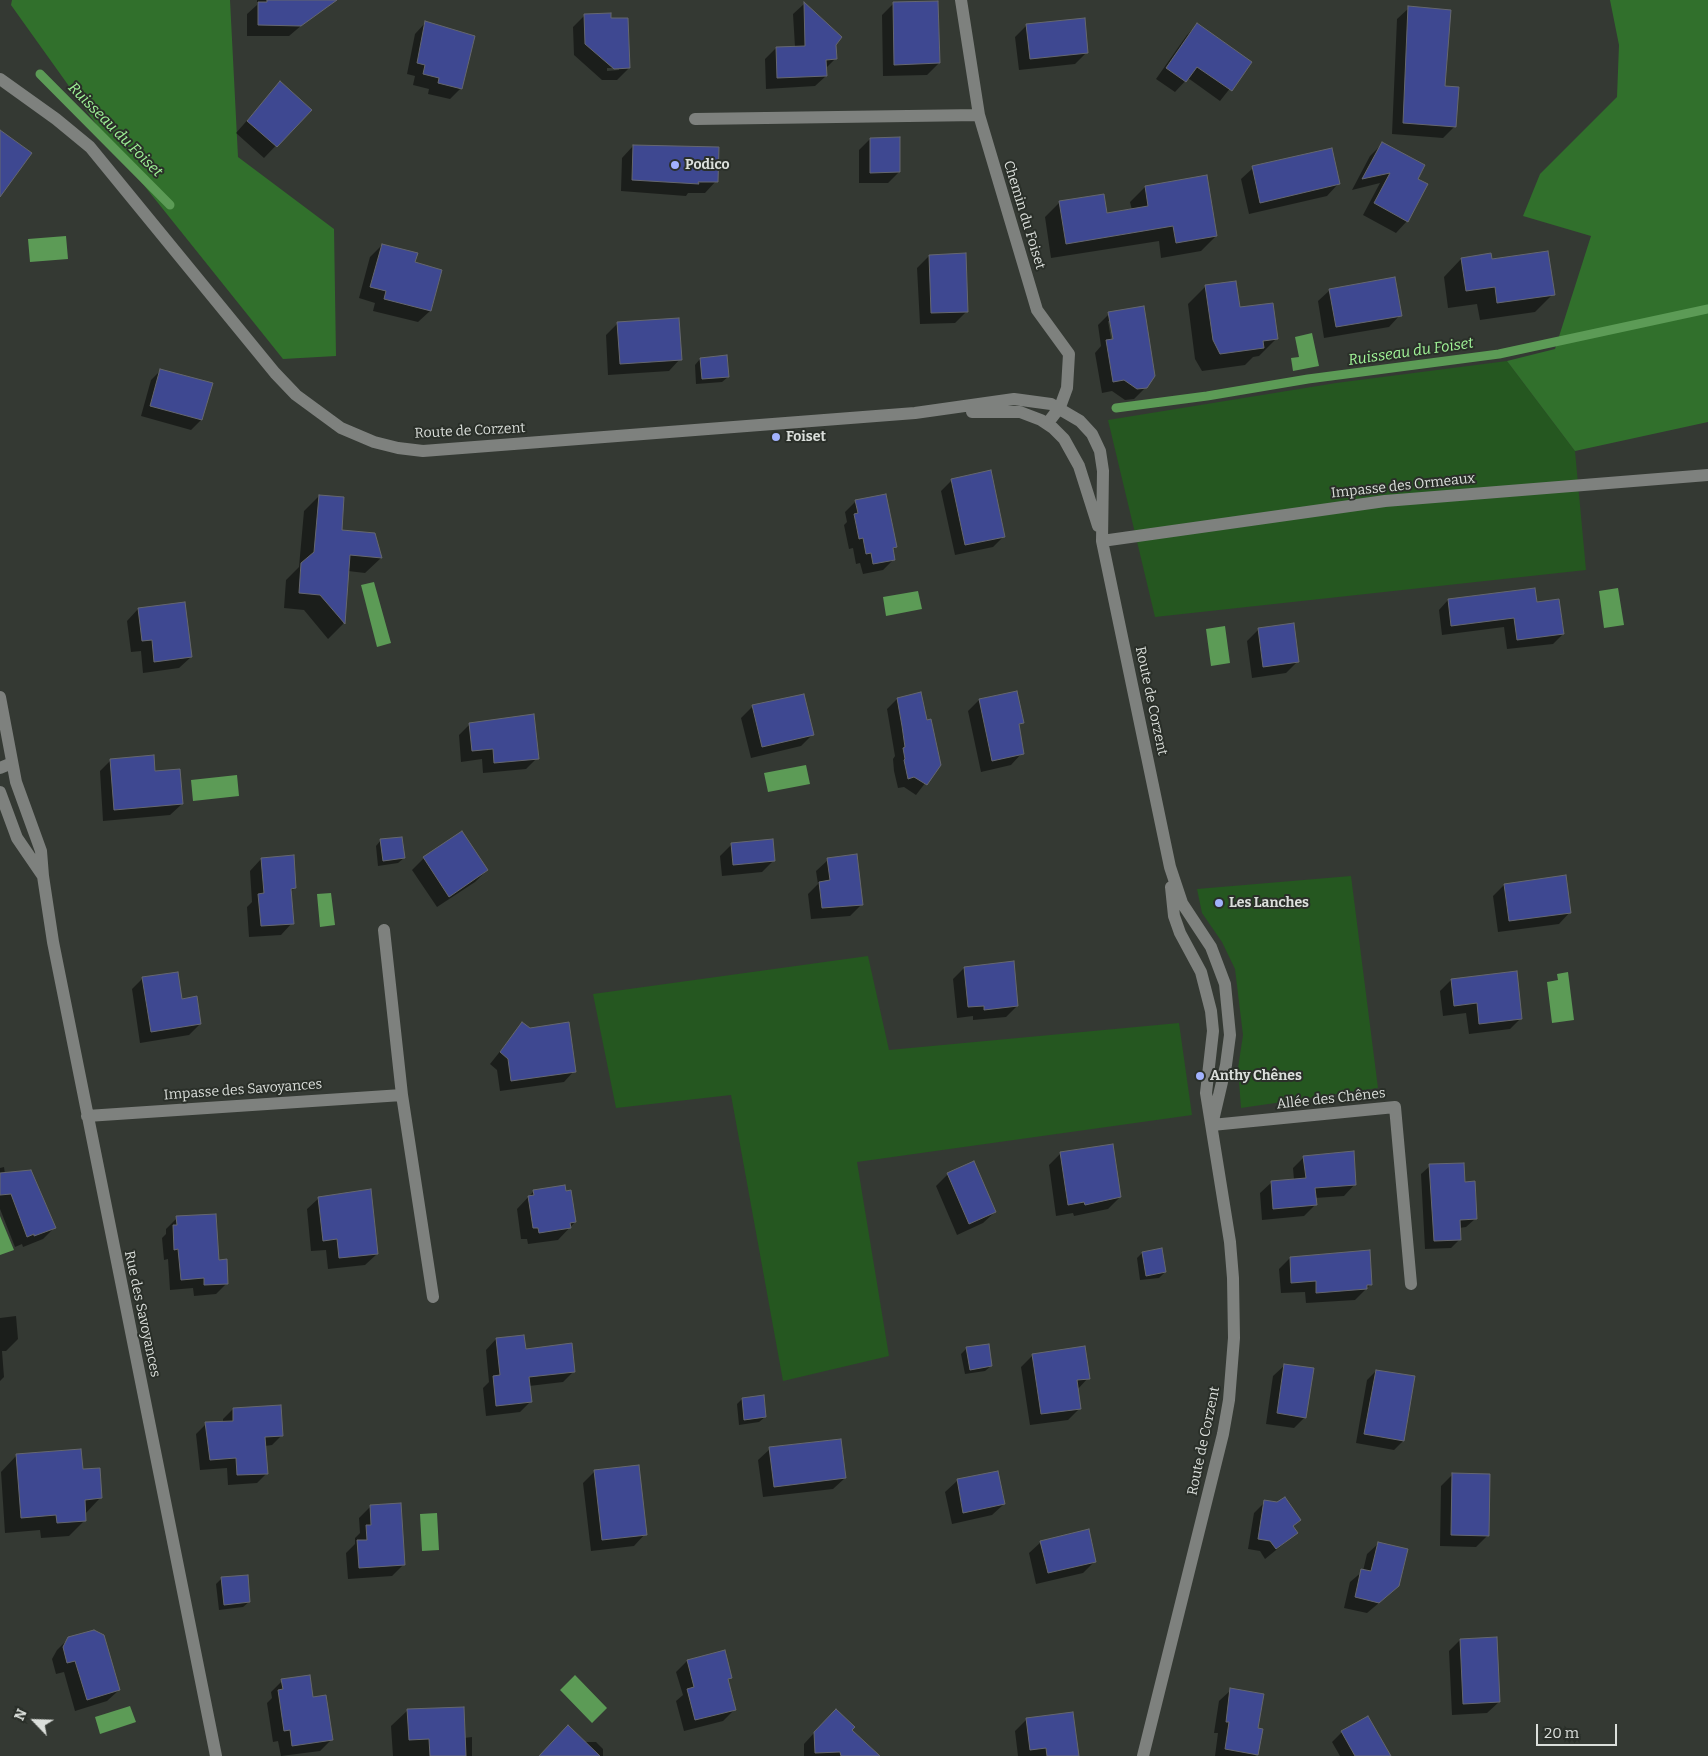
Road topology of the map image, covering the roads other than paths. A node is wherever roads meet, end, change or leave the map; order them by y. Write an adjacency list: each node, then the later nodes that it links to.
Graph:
1 (961, 0): 3 (street, Chemin du Foiset)
2 (0, 79): 6 (street, Route de Corzent)
3 (979, 115): 4 (street); 5 (street, Chemin du Foiset)
4 (695, 119)
5 (1060, 407): 6 (street, Route de Corzent); 7 (street, Chemin du Foiset); 9 (street, Route de Corzent)
6 (915, 413): 7 (street, Route de Corzent)
7 (1047, 424): 9 (street, Route de Corzent)
8 (1708, 475): 9 (street, Impasse des Ormeaux)
9 (1102, 541): 15 (street, Route de Corzent)
10 (0, 697): 11 (street, Rue des Savoyances)
11 (6, 766): 13 (street, Rue des Savoyances)
12 (0, 792): 14 (street, Rue des Savoyances)
13 (27, 812): 14 (street); 16 (street, Rue des Savoyances)
14 (4, 815): 16 (street, Rue des Savoyances)
15 (1170, 867): 20 (street, Route de Corzent); 20 (street, Route de Corzent)
16 (42, 876): 19 (street, Rue des Savoyances)
17 (384, 930): 18 (street)
18 (402, 1095): 19 (street, Impasse des Savoyances); 22 (street)
19 (87, 1116): 23 (street, Rue des Savoyances)
20 (1212, 1125): 21 (street, Allée des Chênes); 24 (street, Route de Corzent)
21 (1411, 1284)
22 (433, 1297)
23 (216, 1756)
24 (1143, 1756)

